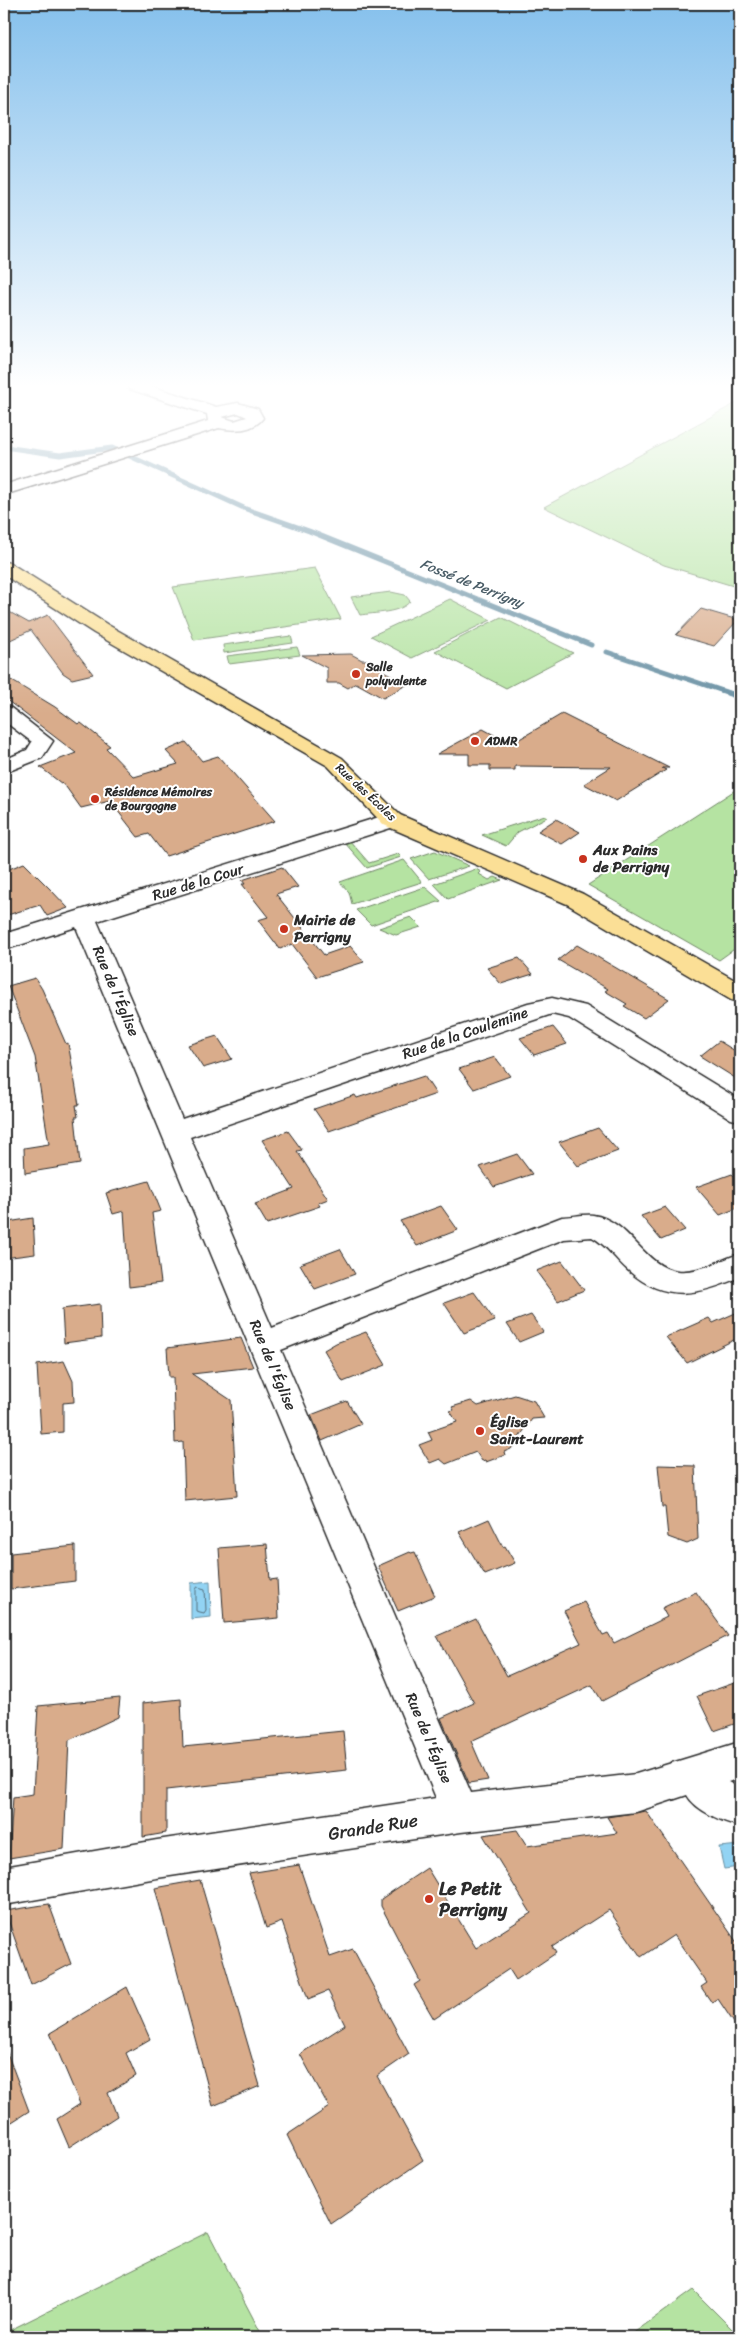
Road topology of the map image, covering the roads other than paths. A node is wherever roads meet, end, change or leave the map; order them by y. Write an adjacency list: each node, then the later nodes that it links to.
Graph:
1 (4, 567): 4 (main road, Rue des Écoles)
2 (4, 712): 3 (street)
3 (4, 767)
4 (392, 820): 5 (street, Rue de la Cour); 7 (main road, Rue des Écoles)
5 (84, 917): 6 (street, Rue de la Cour); 9 (street, Rue de l'Église)
6 (4, 942)
7 (740, 994)
8 (740, 1112): 9 (street, Rue de la Coulemine)
9 (174, 1132): 11 (street, Rue de l'Église)
10 (740, 1265): 11 (street)
11 (264, 1344): 15 (street, Rue de l'Église)
12 (740, 1760): 13 (street, Grande Rue)
13 (695, 1774): 14 (street); 15 (street, Grande Rue)
14 (740, 1807)
15 (460, 1813): 16 (street, Grande Rue)
16 (4, 1886)

